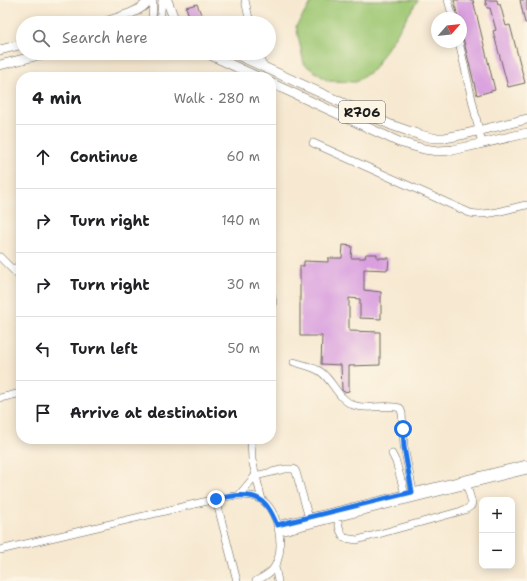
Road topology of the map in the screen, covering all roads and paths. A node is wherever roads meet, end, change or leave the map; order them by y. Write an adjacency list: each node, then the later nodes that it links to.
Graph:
1 (149, 0): 8 (main road)
2 (153, 0): 9 (street)
3 (162, 0): 10 (street)
4 (167, 0): 11 (main road)
5 (245, 0): 12 (street)
6 (448, 0): 7 (street)
7 (451, 12)
8 (121, 16)
9 (152, 16)
10 (161, 16)
11 (173, 16)
12 (248, 16)
13 (16, 46): 15 (main road)
14 (460, 48): 27 (street)
15 (0, 50)
16 (20, 60): 20 (main road)
17 (221, 60): 22 (main road)
18 (248, 60): 21 (main road, R706)
19 (260, 60): 21 (street)
20 (0, 65)
21 (263, 67): 23 (main road, R706)
22 (247, 72)
23 (274, 72)
24 (276, 73): 27 (main road, R706)
25 (276, 85): 30 (main road, R706)
26 (527, 118): 27 (main road, R706)
27 (478, 130): 30 (street)
28 (527, 133): 30 (main road, R706)
29 (313, 143): 31 (street)
30 (482, 144)
31 (527, 205)
32 (0, 257): 33 (street)
33 (14, 270): 34 (street)
34 (16, 272)
35 (294, 362): 45 (street)
36 (16, 394): 37 (street)
37 (0, 398)
38 (251, 444): 42 (street)
39 (392, 454): 45 (street)
40 (527, 464): 43 (street)
41 (527, 470): 43 (street)
42 (255, 476): 44 (street); 47 (street); 49 (street)
43 (466, 482): 45 (street); 48 (street)
44 (239, 495): 46 (street); 47 (street)
45 (410, 496): 48 (street)
46 (216, 499): 51 (street); 53 (street)
47 (262, 500): 50 (street)
48 (337, 515): 49 (street)
49 (309, 521): 50 (street)
50 (278, 528): 52 (street)
51 (0, 550)
52 (275, 567): 54 (street); 55 (street)
53 (237, 581)
54 (256, 581)
55 (278, 581)

